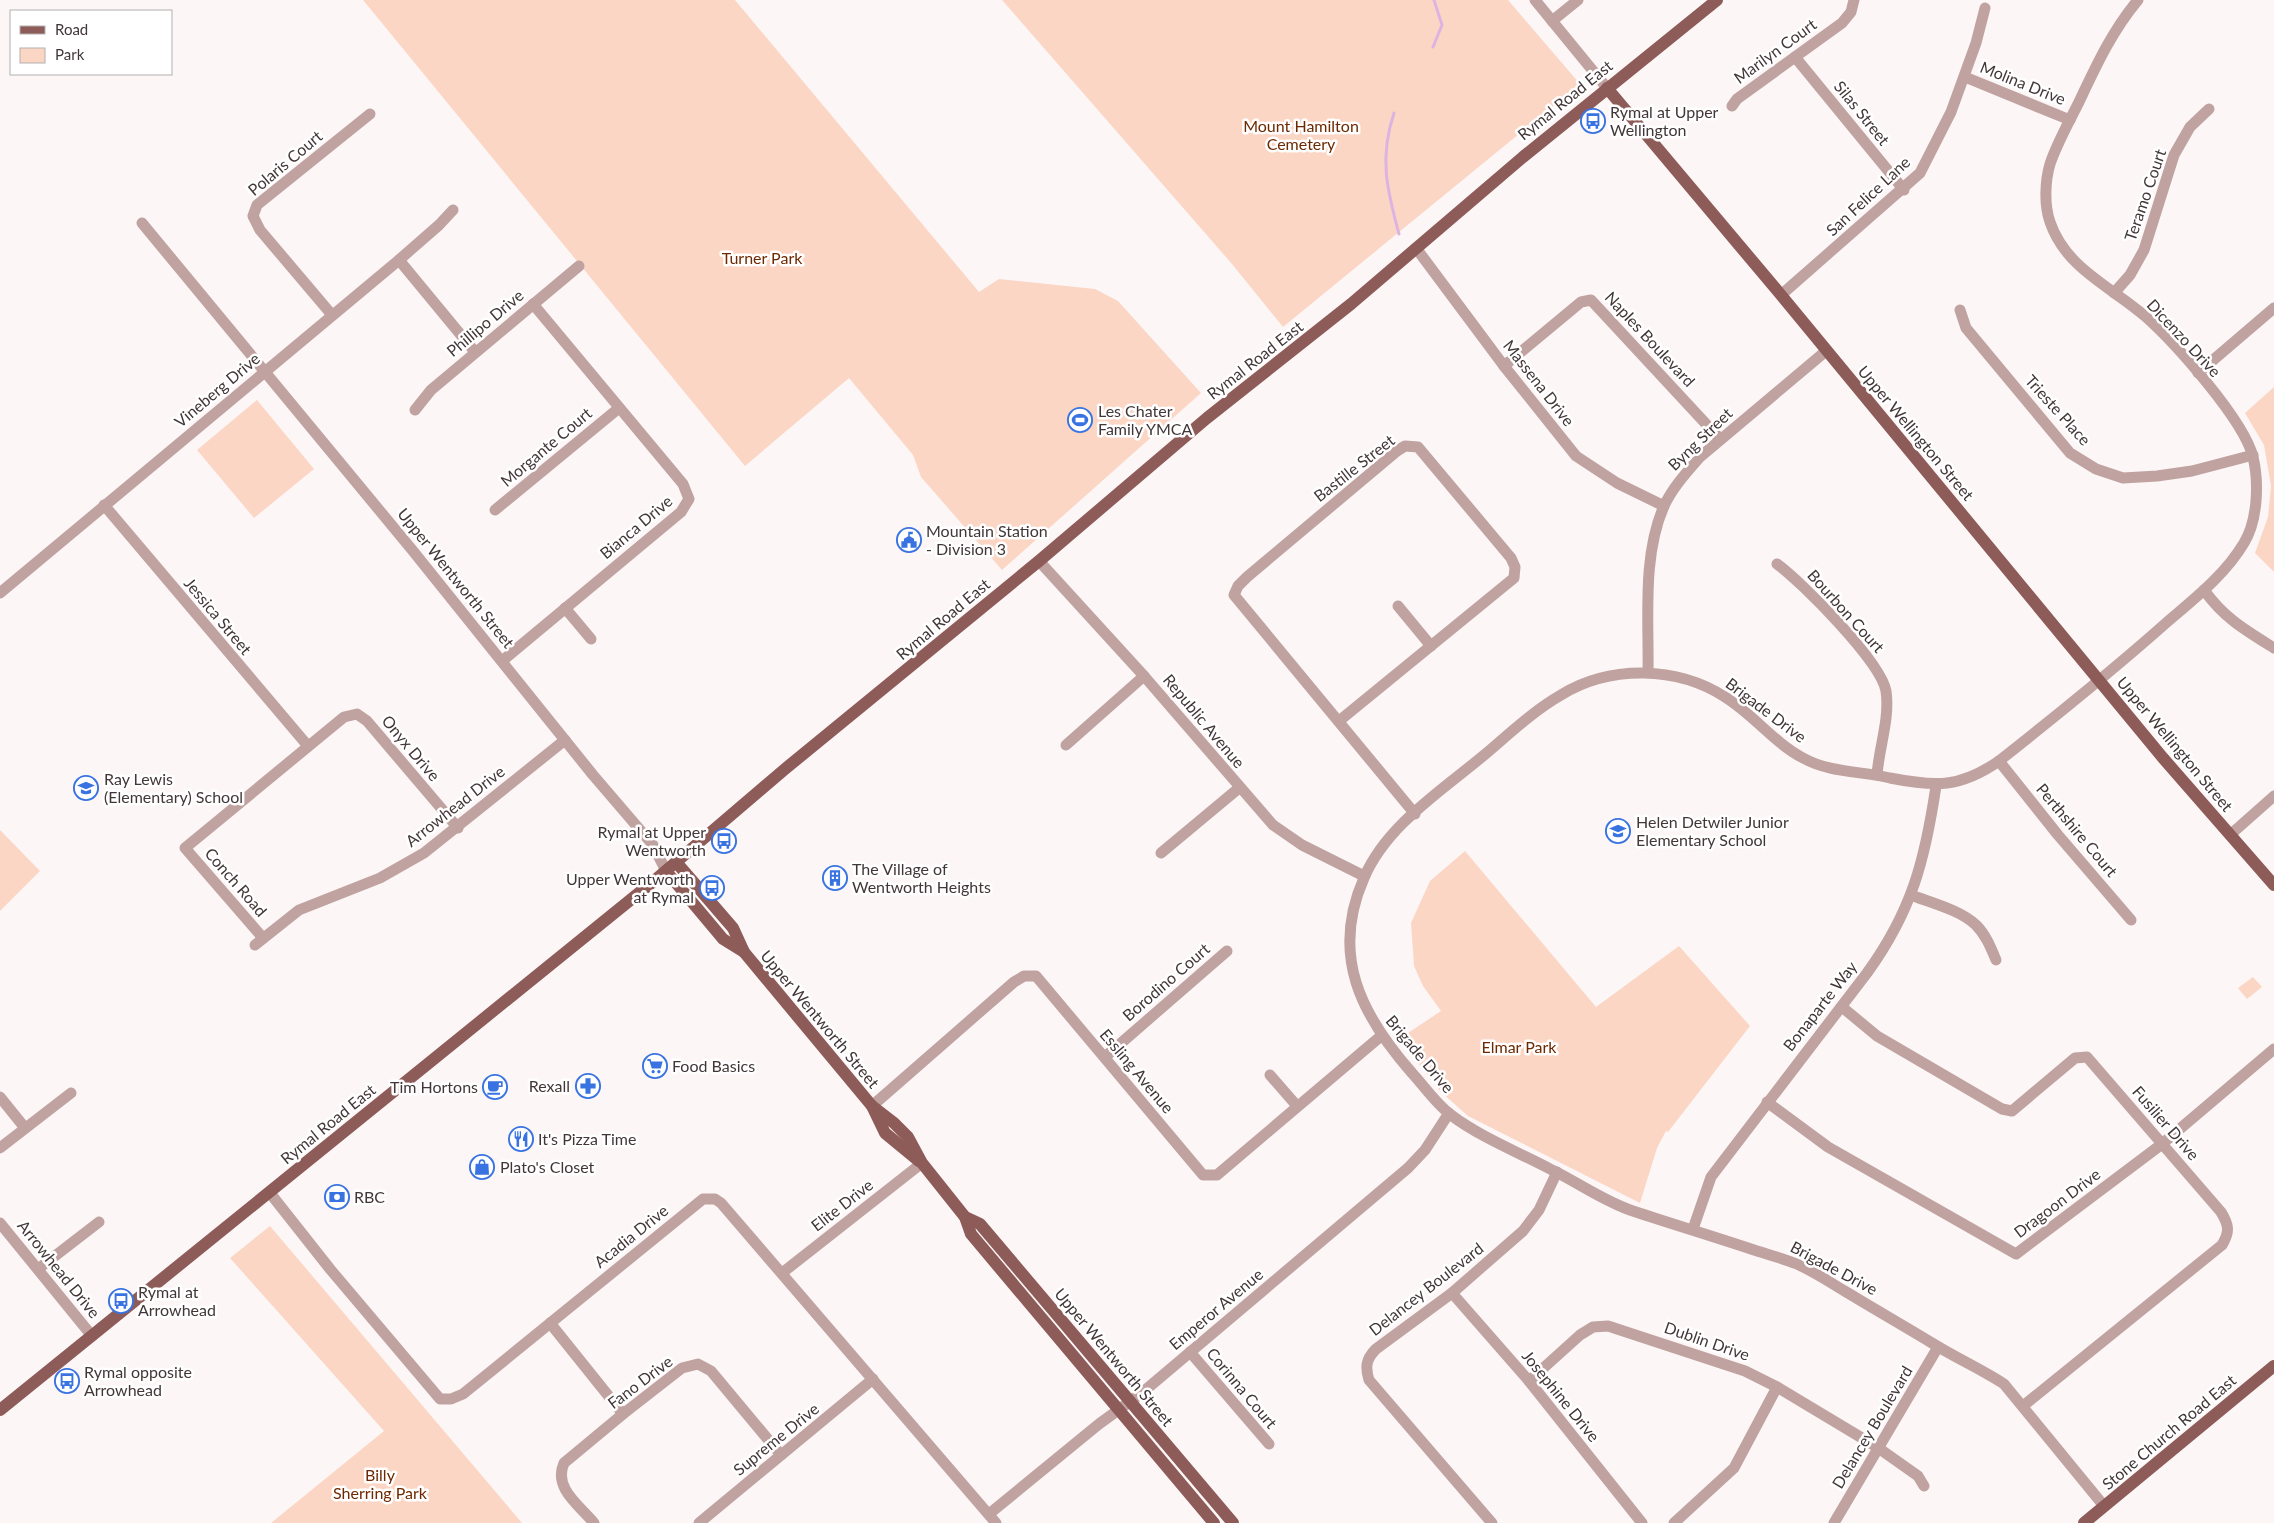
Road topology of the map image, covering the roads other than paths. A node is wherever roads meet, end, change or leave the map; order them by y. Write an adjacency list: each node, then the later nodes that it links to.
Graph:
1 (1535, 0): 7 (street, Upper Wellington Street)
2 (1578, 0): 7 (street)
3 (1717, 0): 10 (main road, Rymal Road East)
4 (1854, 0): 8 (street, Marilyn Court)
5 (2138, 0): 14 (street, Dicenzo Drive)
6 (1985, 8): 9 (street, San Felice Lane)
7 (1552, 21): 10 (street, Upper Wellington Street)
8 (1795, 57): 11 (street, Marilyn Court); 15 (street, Silas Street)
9 (1965, 77): 14 (street, Molina Drive); 15 (street, San Felice Lane)
10 (1606, 88): 18 (main road, Rymal Road East); 22 (main road, Upper Wellington Street)
11 (1732, 106)
12 (2209, 109): 21 (street, Teramo Court)
13 (370, 114): 26 (street, Polaris Court)
14 (2070, 120): 21 (street, Dicenzo Drive)
15 (1904, 190): 22 (street, San Felice Lane)
16 (453, 210): 19 (street, Vineberg Drive)
17 (142, 223): 30 (street, Upper Wentworth Street)
18 (1416, 248): 29 (street, Massena Drive); 39 (main road, Rymal Road East)
19 (399, 260): 26 (street, Vineberg Drive); 28 (street)
20 (579, 266): 23 (street, Phillipo Drive)
21 (2114, 293): 31 (street, Dicenzo Drive)
22 (1781, 295): 27 (main road, Upper Wellington Street)
23 (533, 304): 28 (street, Phillipo Drive); 32 (street, Bianca Drive)
24 (2274, 308): 31 (street)
25 (1960, 310): 35 (street, Trieste Place)
26 (332, 315): 30 (street, Vineberg Drive)
27 (1826, 351): 34 (street, Byng Street); 51 (main road, Upper Wellington Street)
28 (475, 352): 33 (street, Phillipo Drive)
29 (1504, 366): 34 (street, Naples Boulevard); 37 (street, Massena Drive)
30 (266, 371): 36 (street, Vineberg Drive); 48 (street, Upper Wentworth Street)
31 (2198, 373): 35 (street, Dicenzo Drive)
32 (619, 408): 38 (street, Morgante Court); 44 (street, Bianca Drive)
33 (416, 410)
34 (1720, 439): 37 (street, Byng Street)
35 (2252, 455): 41 (street, Dicenzo Drive)
36 (104, 505): 42 (street, Vineberg Drive); 55 (street, Jessica Street)
37 (1664, 506): 49 (street, Byng Street)
38 (495, 510)
39 (1039, 561): 50 (street, Republic Avenue); 66 (main road, Rymal Road East)
40 (1777, 564): 57 (street, Bourbon Court)
41 (2204, 590): 47 (street); 51 (street, Dicenzo Drive)
42 (0, 593)
43 (1398, 606): 46 (street)
44 (565, 608): 45 (street); 48 (street, Bianca Drive)
45 (591, 639)
46 (1430, 646): 52 (street, Bastille Street); 52 (street, Bastille Street)
47 (2274, 648)
48 (502, 661): 53 (street, Upper Wentworth Street)
49 (1648, 672): 57 (street, Brigade Drive); 61 (street, Brigade Drive)
50 (1144, 676): 54 (street); 59 (street, Republic Avenue)
51 (2100, 681): 56 (street, Brigade Drive); 63 (main road, Upper Wellington Street)
52 (1339, 721): 61 (street, Bastille Street)
53 (565, 740): 62 (street, Arrowhead Drive); 64 (street, Upper Wentworth Street)
54 (1066, 745)
55 (308, 746): 62 (street, Onyx Drive); 72 (street, Conch Road)
56 (1999, 761): 58 (street, Brigade Drive); 71 (street, Perthshire Court)
57 (1877, 775): 58 (street, Brigade Drive)
58 (1936, 786): 70 (street, Bonaparte Way)
59 (1240, 788): 65 (street); 68 (street, Republic Avenue)
60 (2274, 796): 63 (street)
61 (1415, 814): 68 (street, Brigade Drive)
62 (458, 828): 72 (street, Arrowhead Drive)
63 (2230, 835): 69 (main road, Upper Wellington Street)
64 (656, 849): 66 (street); 67 (street, Upper Wentworth Street)
65 (1161, 853)
66 (676, 862): 67 (main road, Rymal Road East); 74 (main road, Upper Wentworth Street)
67 (666, 870): 74 (main road, Upper Wentworth Street); 92 (main road, Rymal Road East)
68 (1364, 876): 77 (street, Brigade Drive)
69 (2274, 885)
70 (1911, 895): 75 (street); 76 (street, Bonaparte Way)
71 (2132, 920)
72 (259, 941)
73 (1227, 951): 79 (street, Borodino Court)
74 (744, 952): 84 (main road, Upper Wentworth Street)
75 (1996, 960)
76 (1842, 1007): 83 (street, Bonaparte Way); 88 (street, Fusilier Drive)
77 (1381, 1036): 85 (street, Essling Avenue); 86 (street, Brigade Drive)
78 (2274, 1049): 88 (street, Dragoon Drive)
79 (1105, 1057): 84 (street, Essling Avenue); 85 (street, Essling Avenue)
80 (1270, 1076): 85 (street)
81 (71, 1092): 87 (street)
82 (0, 1097): 87 (street)
83 (1767, 1102): 88 (street, Dragoon Drive); 96 (street, Bonaparte Way)
84 (872, 1106): 90 (main road, Upper Wentworth Street)
85 (1297, 1106)
86 (1449, 1113): 91 (street, Brigade Drive); 103 (street, Emperor Avenue)
87 (25, 1128): 89 (street)
88 (2162, 1144): 109 (street, Fusilier Drive)
89 (0, 1148)
90 (922, 1163): 93 (main road, Upper Wentworth Street); 98 (street, Elite Drive)
91 (1557, 1172): 96 (street, Brigade Drive); 99 (street, Delancey Boulevard)
92 (270, 1193): 100 (street, Acadia Drive); 101 (main road, Rymal Road East)
93 (965, 1217): 108 (main road, Upper Wentworth Street); 111 (main road, Upper Wentworth Street)
94 (99, 1222): 97 (street)
95 (0, 1223): 97 (street, Arrowhead Drive)
96 (1693, 1230): 102 (street, Brigade Drive)
97 (38, 1269): 101 (street, Arrowhead Drive)
98 (782, 1273): 100 (street, Acadia Drive); 105 (street, Acadia Drive)
99 (1452, 1293): 106 (street, Josephine Drive); 123 (street, Delancey Boulevard)
100 (550, 1323): 112 (street)
101 (92, 1336): 110 (main road, Rymal Road East)
102 (1938, 1347): 109 (street, Brigade Drive); 114 (street, Delancey Boulevard)
103 (1190, 1352): 108 (street, Emperor Avenue); 113 (street, Corinna Court)
104 (2274, 1366): 117 (main road, Stone Church Road East)
105 (873, 1380): 115 (street, Supreme Drive); 118 (street, Acadia Drive)
106 (1529, 1381): 107 (street, Dublin Drive); 124 (street, Josephine Drive)
107 (1777, 1387): 114 (street, Dublin Drive); 125 (street)
108 (1131, 1401): 111 (street, Emperor Avenue); 122 (main road, Upper Wentworth Street)
109 (2023, 1406): 117 (street, Brigade Drive)
110 (0, 1410)
111 (1119, 1410): 118 (street, Emperor Avenue); 121 (main road, Upper Wentworth Street)
112 (623, 1414): 115 (street, Fano Drive); 119 (street, Fano Drive)
113 (1268, 1444)
114 (1877, 1447): 116 (street, Dublin Drive); 126 (street, Delancey Boulevard)
115 (781, 1456): 120 (street, Supreme Drive)
116 (1924, 1486)
117 (2104, 1506): 127 (main road, Stone Church Road East)
118 (993, 1519)
119 (594, 1523)
120 (699, 1523)
121 (1214, 1523)
122 (1233, 1523)
123 (1492, 1523)
124 (1642, 1523)
125 (1674, 1523)
126 (1834, 1523)
127 (2084, 1523)

